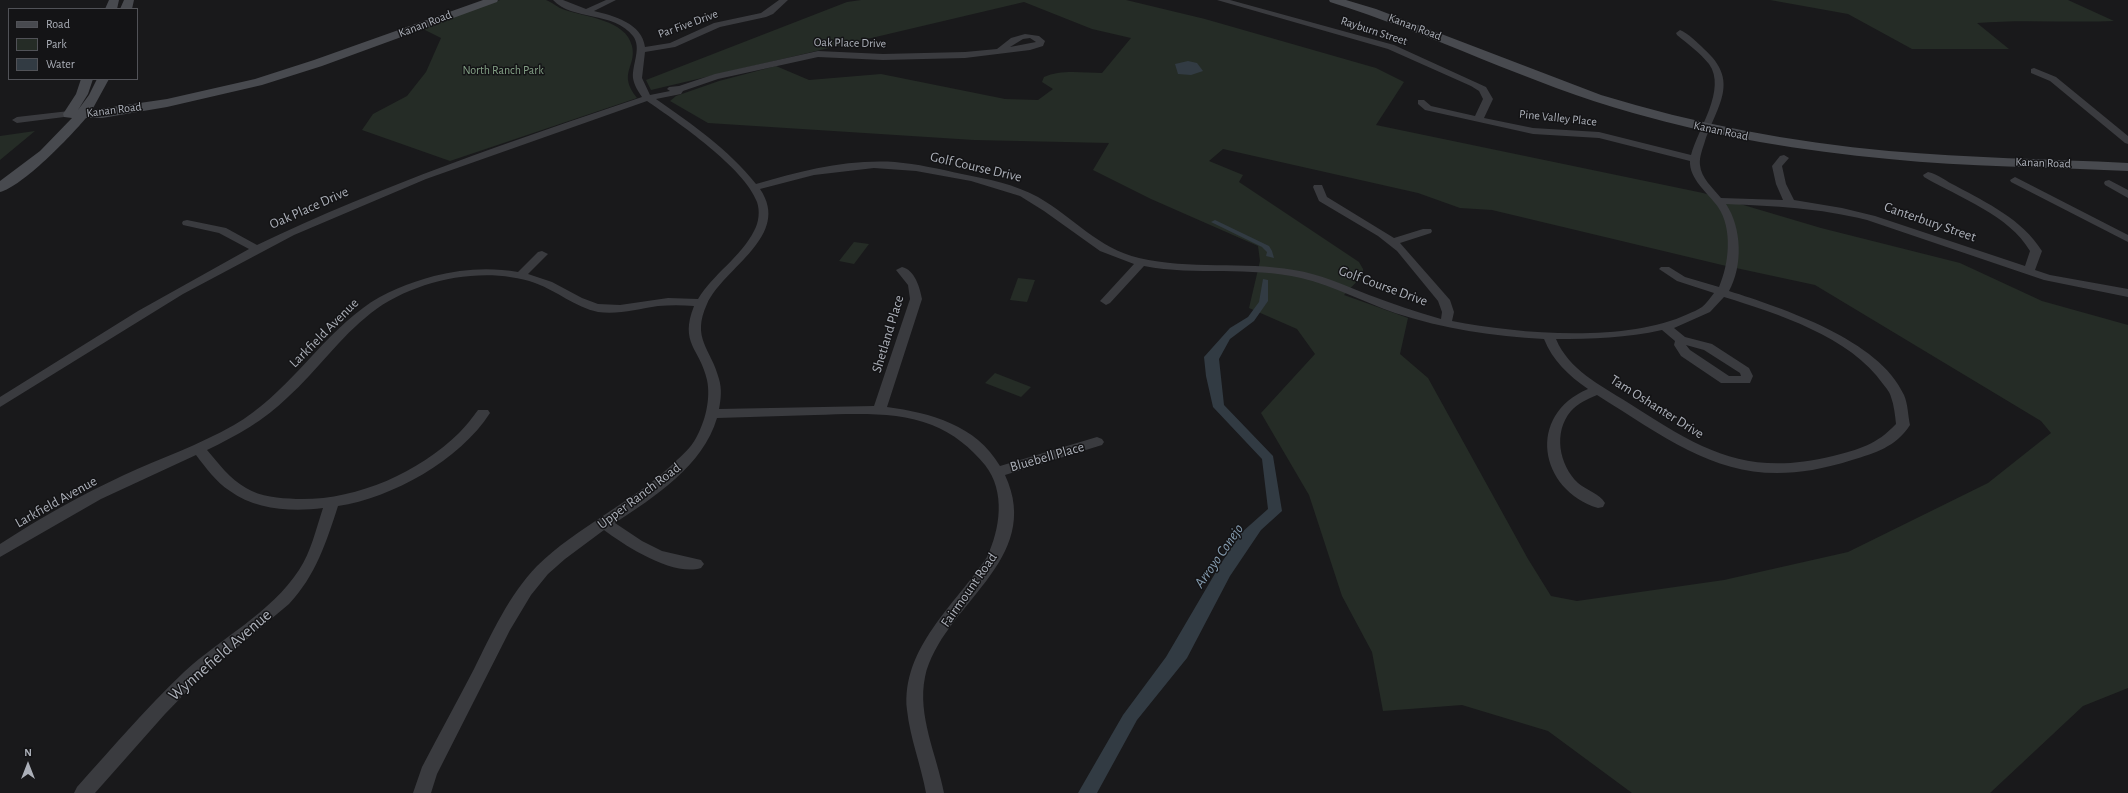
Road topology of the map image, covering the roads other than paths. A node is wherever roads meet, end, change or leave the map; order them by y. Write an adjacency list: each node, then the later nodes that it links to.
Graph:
1 (474, 0): 18 (main road, Kanan Road)
2 (492, 0): 18 (main road, Kanan Road)
3 (557, 0): 9 (street)
4 (612, 0): 9 (street)
5 (784, 0): 11 (street, Par Five Drive)
6 (1221, 0): 20 (street, Rayburn Street)
7 (1334, 0): 21 (main road, Kanan Road)
8 (1358, 0): 21 (main road, Kanan Road)
9 (588, 11): 11 (street)
10 (1680, 33): 21 (street)
11 (642, 50): 16 (street, Upper Ranch Road)
12 (1000, 50): 16 (street, Oak Place Drive)
13 (2034, 71): 22 (street)
14 (87, 80): 18 (main road)
15 (103, 80): 18 (main road)
16 (652, 97): 33 (street, Upper Ranch Road); 41 (street, Oak Place Drive)
17 (1421, 102): 20 (street, Pine Valley Place)
18 (78, 113): 19 (street); 27 (main road); 32 (main road)
19 (17, 120)
20 (1478, 120): 24 (street, Pine Valley Place)
21 (1708, 125): 24 (street); 25 (main road, Kanan Road); 26 (main road, Kanan Road)
22 (2128, 141)
23 (1784, 158): 36 (street)
24 (1694, 159): 35 (street, Golf Course Drive)
25 (2128, 159)
26 (2128, 167)
27 (0, 175)
28 (1928, 175): 46 (street)
29 (2015, 180): 39 (street)
30 (2109, 183): 34 (street)
31 (1318, 187): 40 (street)
32 (0, 188)
33 (754, 188): 43 (street, Golf Course Drive); 51 (street, Upper Ranch Road)
34 (2128, 195)
35 (1718, 201): 36 (street, Canterbury Street); 48 (street, Golf Course Drive)
36 (1790, 203): 46 (street, Canterbury Street)
37 (188, 223): 41 (street)
38 (1427, 231): 40 (street)
39 (2128, 239)
40 (1393, 242): 52 (street)
41 (257, 248): 57 (street, Oak Place Drive)
42 (542, 254): 47 (street)
43 (1142, 262): 50 (street); 52 (street, Golf Course Drive)
44 (1665, 269): 48 (street, Tam Oshanter Drive)
45 (902, 270): 58 (street, Shetland Place)
46 (2028, 272): 49 (street, Canterbury Street)
47 (520, 276): 51 (street, Larkfield Avenue); 62 (street, Larkfield Avenue)
48 (1723, 293): 53 (street, Golf Course Drive); 56 (street, Tam Oshanter Drive)
49 (2128, 293)
50 (1106, 301)
51 (701, 303): 60 (street, Upper Ranch Road)
52 (1446, 324): 54 (street, Golf Course Drive)
53 (1665, 327): 54 (street, Golf Course Drive); 55 (street)
54 (1549, 337): 56 (street, Tam Oshanter Drive)
55 (1681, 340): 55 (street)
56 (1599, 389): 65 (street)
57 (0, 403)
58 (879, 410): 60 (street, Fairmount Road); 63 (street, Fairmount Road)
59 (483, 413): 64 (street)
60 (712, 414): 66 (street, Upper Ranch Road)
61 (1097, 442): 63 (street, Bluebell Place)
62 (198, 449): 64 (street); 67 (street, Larkfield Avenue)
63 (997, 472): 71 (street, Fairmount Road)
64 (332, 502): 69 (street, Wynnefield Avenue)
65 (1598, 503)
66 (604, 523): 68 (street); 70 (street, Upper Ranch Road)
67 (0, 552)
68 (696, 564)
69 (83, 793)
70 (422, 793)
71 (935, 793)

